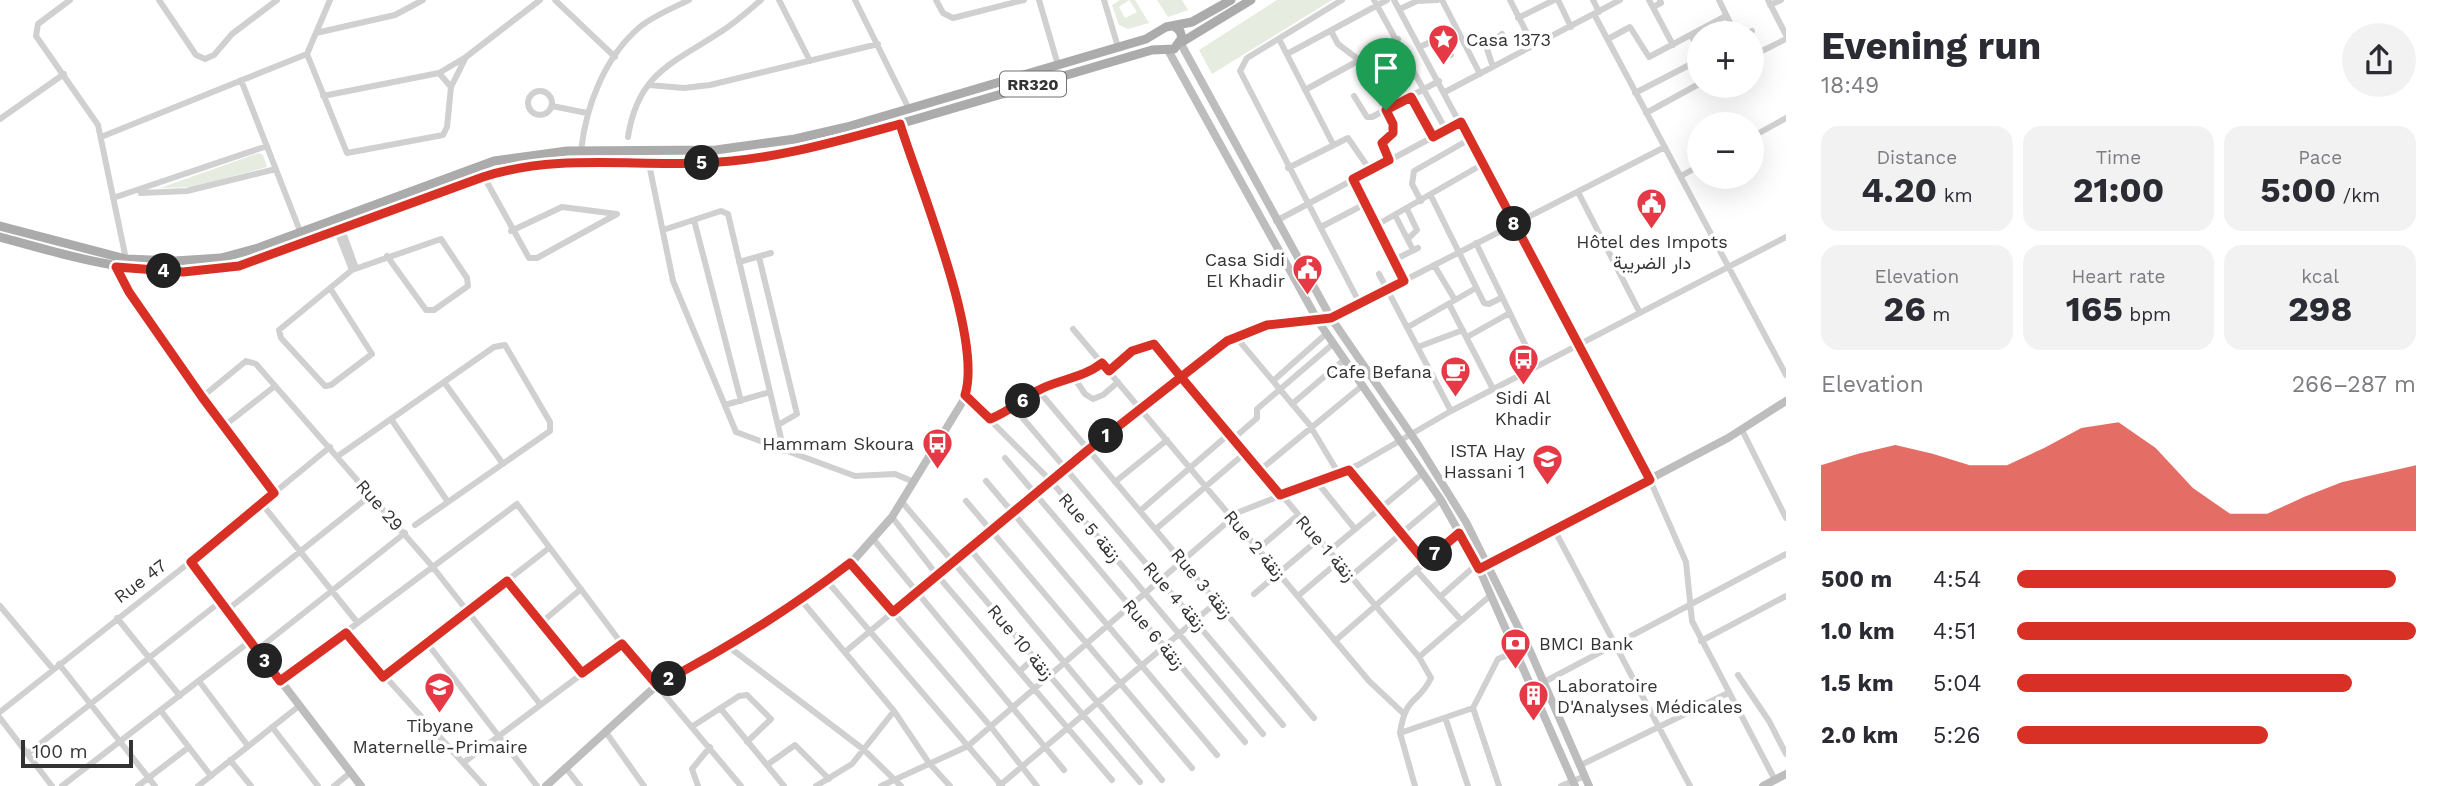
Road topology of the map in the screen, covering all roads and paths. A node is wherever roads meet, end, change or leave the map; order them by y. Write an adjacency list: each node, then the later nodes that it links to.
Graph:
1 (69, 0): 76 (street)
2 (159, 0): 3 (street)
3 (277, 0)
4 (330, 0): 46 (street)
5 (423, 0): 46 (street)
6 (540, 0): 66 (street)
7 (555, 0): 67 (street)
8 (689, 0): 67 (street)
9 (761, 0): 80 (street)
10 (779, 0): 70 (street)
11 (855, 0): 55 (street)
12 (936, 0): 13 (street)
13 (1024, 0)
14 (1039, 0): 71 (street)
15 (1104, 0): 58 (street)
16 (1231, 0): 41 (main road, RR320)
17 (1251, 0): 54 (main road, RR320)
18 (1342, 0): 51 (street)
19 (1387, 0): 30 (street)
20 (1395, 0): 33 (street)
21 (1439, 0): 33 (street); 43 (street)
22 (1510, 0): 36 (street)
23 (1556, 0): 36 (street); 42 (street)
24 (1592, 0): 34 (street)
25 (1620, 0): 34 (street)
26 (1649, 0): 32 (street)
27 (1660, 0): 32 (street)
28 (1719, 0): 35 (street)
29 (1781, 0): 31 (street)
30 (1376, 3): 44 (street); 52 (street)
31 (1769, 3): 37 (street)
32 (1653, 8): 56 (street)
33 (1400, 9): 59 (street)
34 (1596, 13): 42 (street); 53 (street)
35 (1727, 16): 38 (street); 39 (street)
36 (1518, 18): 57 (street)
37 (1778, 20): 40 (street); 50 (street)
38 (1718, 21)
39 (1729, 21)
40 (1770, 25)
41 (1174, 26): 45 (main road, RR320); 54 (main road)
42 (1571, 27): 57 (street)
43 (1457, 29): 48 (street); 77 (street)
44 (1331, 31): 64 (street); 68 (street)
45 (1160, 32): 58 (main road, RR320); 61 (main road)
46 (316, 33): 63 (street)
47 (1502, 34): 73 (street)
48 (1441, 37): 59 (street); 65 (street)
49 (1687, 37): 56 (street)
50 (1786, 37): 62 (street)
51 (1279, 39): 64 (street); 112 (street)
52 (1398, 39): 60 (street); 69 (street)
53 (1608, 39): 56 (street); 86 (street)
54 (1181, 43): 61 (main road, RR320); 129 (street)
55 (878, 44): 70 (street); 91 (street)
56 (1674, 45)
57 (1533, 46): 73 (street)
58 (1118, 47): 71 (main road, RR320)
59 (1420, 47): 79 (street)
60 (1381, 48): 68 (street); 74 (street)
61 (1167, 49): 98 (main road, RR320); 164 (street)
62 (1764, 50)
63 (307, 54): 78 (street); 87 (street)
64 (1287, 54): 83 (street)
65 (1451, 55)
66 (466, 57): 75 (street); 81 (street)
67 (615, 57): 93 (street)
68 (1359, 60): 83 (street); 92 (street)
69 (1409, 60): 74 (street); 82 (street)
70 (810, 61): 80 (street)
71 (1058, 65): 91 (main road, RR320)
72 (1687, 66): 86 (street)
73 (1493, 67): 77 (street)
74 (1392, 70): 89 (street)
75 (439, 73): 81 (street); 87 (street)
76 (64, 74): 96 (street); 101 (street)
77 (1480, 74): 85 (street)
78 (241, 80): 101 (street); 106 (street)
79 (1439, 81): 82 (street); 85 (street)
80 (649, 85): 102 (street)
81 (451, 87): 87 (street)
82 (1425, 89): 89 (street); 99 (street)
83 (1305, 90): 105 (street)
84 (1687, 91): 94 (street)
85 (1445, 92): 97 (street)
86 (1635, 93): 94 (street)
87 (323, 96)
88 (1354, 96): 92 (street)
89 (1409, 98): 92 (street); 103 (street)
90 (552, 106): 93 (street)
91 (909, 110): 108 (main road, RR320)
92 (1386, 110): 109 (street)
93 (587, 113): 108 (street)
94 (1646, 113): 107 (street)
95 (1786, 118): 100 (street)
96 (0, 119)
97 (1461, 122): 99 (street); 104 (street)
98 (900, 124): 110 (main road, RR320); 189 (street)
99 (1446, 130): 103 (street)
100 (1764, 130)
101 (101, 137): 122 (street)
102 (628, 137)
103 (1433, 137): 109 (street)
104 (1470, 139): 111 (street); 123 (street)
105 (1333, 144): 112 (street); 114 (street)
106 (267, 146): 113 (street); 120 (street)
107 (1665, 147): 116 (street); 119 (street)
108 (581, 151): 136 (main road, RR320)
109 (1389, 160): 114 (street)
110 (649, 164): 117 (main road, RR320); 135 (street)
111 (1483, 164): 121 (street); 130 (street)
112 (1288, 167): 124 (street)
113 (276, 169): 120 (street); 136 (street)
114 (1370, 170): 118 (street)
115 (1687, 173): 116 (street)
116 (1681, 176): 151 (street)
117 (483, 177): 134 (main road, RR320); 137 (street)
118 (1353, 179): 124 (street); 125 (street)
119 (1578, 192): 130 (street); 161 (street)
120 (137, 193): 122 (street)
121 (1431, 195): 123 (street); 142 (street)
122 (113, 198): 146 (street)
123 (1421, 201): 126 (street)
124 (1308, 203): 129 (street); 133 (street)
125 (1365, 204): 132 (street); 133 (street)
126 (1407, 209): 127 (street); 140 (street)
127 (1395, 215): 132 (street); 140 (street)
128 (694, 220): 135 (street); 148 (street); 191 (street)
129 (1276, 221): 163 (street)
130 (1514, 224): 141 (street); 171 (street)
131 (0, 226): 146 (main road, RR320)
132 (1375, 226): 147 (street)
133 (1321, 227): 160 (street)
134 (339, 228): 150 (main road, RR320); 152 (street)
135 (663, 230): 194 (street)
136 (300, 231): 146 (main road, RR320)
137 (511, 231): 137 (street)
138 (0, 237): 150 (main road, RR320)
139 (1786, 237): 151 (street)
140 (1408, 239): 147 (street)
141 (1476, 243): 142 (street); 158 (street)
142 (1458, 252): 149 (street); 156 (street)
143 (771, 253): 145 (street)
144 (387, 256): 144 (street); 152 (street)
145 (759, 257): 148 (street); 200 (street)
146 (126, 259)
147 (1392, 261): 154 (street)
148 (739, 262): 188 (street)
149 (1434, 265): 154 (street); 159 (street)
150 (116, 267): 190 (street)
151 (1730, 267): 161 (street); 177 (street)
152 (354, 269): 155 (street)
153 (1379, 274): 157 (street)
154 (1404, 281): 157 (street)
155 (330, 288): 155 (street)
156 (1476, 288): 158 (street); 159 (street)
157 (1388, 290): 160 (street); 165 (street)
158 (1501, 298): 162 (street)
159 (1452, 302): 165 (street); 167 (street)
160 (1360, 304): 163 (street)
161 (1640, 313): 171 (street)
162 (1508, 314): 167 (street); 175 (street)
163 (1331, 318): 164 (street); 204 (street)
164 (1318, 321): 168 (street); 169 (street)
165 (1408, 327): 172 (street)
166 (1073, 329): 174 (street, Rue 2 زنقة)
167 (1465, 333): 172 (street); 185 (street)
168 (1327, 334): 170 (street); 180 (street)
169 (1236, 337): 178 (street); 180 (street)
170 (1334, 343): 173 (street); 187 (street)
171 (1577, 346): 175 (street); 221 (street)
172 (1418, 347): 197 (street)
173 (1345, 359): 183 (street); 193 (street)
174 (1102, 363): 176 (street, Rue 2 زنقة); 179 (street)
175 (1536, 367): 185 (street)
176 (1109, 371): 178 (street, Rue 1 زنقة); 182 (street, Rue 2 زنقة)
177 (1786, 375)
178 (1181, 377): 196 (street); 205 (street, Rue 1 زنقة)
179 (1075, 379): 182 (street); 186 (street)
180 (1273, 381): 187 (street)
181 (444, 382): 198 (street); 214 (street); 214 (street)
182 (1118, 382): 196 (street, Rue 2 زنقة)
183 (1363, 385): 202 (street); 207 (street)
184 (275, 386): 190 (street, Rue 29); 201 (street); 208 (street, Rue 29)
185 (1493, 389): 197 (street)
186 (1038, 390): 195 (street); 209 (street, Rue 3 زنقة)
187 (1280, 390): 193 (street); 205 (street)
188 (770, 392): 191 (street); 200 (street)
189 (965, 395): 199 (street, Rue 5 زنقة); 224 (street)
190 (202, 397): 201 (street)
191 (741, 401): 194 (street)
192 (1786, 401): 203 (street)
193 (1292, 404): 202 (street)
194 (725, 405): 210 (street)
195 (1015, 409): 199 (street); 216 (street, Rue 4 زنقة)
196 (1141, 409): 206 (street, Rue 2 زنقة); 209 (street)
197 (1451, 411): 204 (street)
198 (391, 419): 212 (street); 234 (street)
199 (990, 419): 223 (street, Rue 5 زنقة)
200 (778, 425): 210 (street)
201 (224, 426): 228 (street)
202 (1311, 428): 217 (street); 220 (street)
203 (1742, 430): 221 (street); 243 (street)
204 (1410, 434): 207 (street); 266 (street)
205 (1231, 437): 211 (street, Rue 1 زنقة); 215 (street)
206 (1167, 440): 215 (street, Rue 2 زنقة); 225 (street)
207 (1401, 440): 218 (street); 219 (street)
208 (330, 447): 212 (street, Rue 29); 228 (street, Rue 47)
209 (1088, 450): 216 (street); 225 (street, Rue 3 زنقة)
210 (784, 451): 224 (street)
211 (1245, 453): 217 (street, Rue 1 زنقة); 227 (street)
212 (338, 456): 230 (street, Rue 29)
213 (1005, 458): 229 (street, Rue 6 زنقة)
214 (503, 464): 234 (street)
215 (1190, 467): 227 (street, Rue 2 زنقة); 238 (street)
216 (1065, 469): 223 (street); 275 (street, Rue 4 زنقة)
217 (1260, 470): 231 (street, Rue 1 زنقة)
218 (1349, 470): 220 (street); 237 (street)
219 (1423, 473): 232 (street); 237 (street)
220 (1339, 474): 226 (street)
221 (1650, 480): 248 (street); 288 (street)
222 (986, 481): 239 (street)
223 (1051, 481): 229 (street); 279 (street, Rue 5 زنقة)
224 (914, 482): 235 (street)
225 (1115, 482): 238 (street, Rue 3 زنقة)
226 (1317, 482): 231 (street); 245 (street)
227 (1205, 485): 242 (street, Rue 2 زنقة); 247 (street)
228 (274, 493): 236 (street, Rue 47)
229 (1035, 493): 239 (street); 291 (street, Rue 6 زنقة)
230 (371, 495): 249 (street, Rue 29); 258 (street)
231 (1280, 495): 240 (street, Rue 1 زنقة); 242 (street)
232 (1441, 500): 250 (street); 251 (street)
233 (966, 501): 246 (street)
234 (448, 502): 244 (street)
235 (902, 502): 241 (street); 260 (street, Rue 10 زنقة)
236 (262, 504): 258 (street); 262 (street, Rue 47)
237 (1380, 508): 245 (street); 250 (street)
238 (1140, 511): 247 (street, Rue 3 زنقة)
239 (1012, 513): 246 (street); 300 (street)
240 (1298, 515): 253 (street, Rue 1 زنقة); 256 (street)
241 (892, 517): 252 (street); 271 (street)
242 (1231, 517): 256 (street, Rue 2 زنقة); 261 (street)
243 (1786, 519)
244 (415, 525)
245 (1355, 529): 257 (street)
246 (991, 530): 255 (street); 310 (street)
247 (1156, 530): 261 (street, Rue 3 زنقة)
248 (1555, 531): 266 (street); 309 (street)
249 (405, 533): 267 (street, Rue 29); 277 (street)
250 (1401, 533): 264 (street); 272 (street)
251 (1459, 533): 264 (street); 268 (street)
252 (874, 540): 265 (street); 278 (street)
253 (1319, 540): 257 (street, Rue 1 زنقة); 270 (street)
254 (549, 548): 267 (street); 273 (street); 276 (street)
255 (969, 548): 260 (street); 319 (street)
256 (1258, 549): 270 (street, Rue 2 زنقة)
257 (1329, 551): 263 (street, Rue 1 زنقة)
258 (299, 552): 277 (street); 292 (street)
259 (1786, 554): 288 (street)
260 (953, 561): 271 (street); 318 (street, Rue 10 زنقة)
261 (1184, 561): 275 (street); 286 (street, Rue 3 زنقة)
262 (191, 562): 287 (street); 295 (street, Rue 47)
263 (1338, 562): 272 (street, Rue 1 زنقة); 282 (street)
264 (1425, 562): 269 (street)
265 (850, 563): 274 (street); 294 (street)
266 (1488, 564): 268 (street); 329 (street)
267 (432, 566): 293 (street, Rue 29); 298 (street)
268 (1478, 566): 281 (street); 284 (street)
269 (1416, 570): 284 (street); 289 (street)
270 (1279, 574): 280 (street); 282 (street, Rue 2 زنقة)
271 (937, 575): 278 (street); 322 (street)
272 (1350, 576): 289 (street, Rue 1 زنقة)
273 (507, 581): 293 (street); 299 (street)
274 (827, 581): 285 (street); 301 (street)
275 (1162, 581): 279 (street); 296 (street, Rue 4 زنقة)
276 (581, 590): 299 (street); 308 (street)
277 (329, 591): 298 (street); 313 (street)
278 (916, 592): 294 (street); 339 (street)
279 (1147, 593): 291 (street); 303 (street, Rue 5 زنقة)
280 (1254, 594)
281 (1491, 595): 297 (street); 314 (street)
282 (1298, 596): 304 (street, Rue 2 زنقة)
283 (1786, 596): 305 (street)
284 (1440, 597): 297 (street)
285 (801, 600): 312 (street); 315 (street)
286 (1218, 601): 296 (street); 348 (street, Rue 3 زنقة)
287 (220, 602): 292 (street); 317 (street)
288 (1688, 604): 305 (street); 309 (street)
289 (1376, 605): 304 (street); 316 (street, Rue 1 زنقة)
290 (0, 606): 321 (street)
291 (1131, 606): 300 (street); 311 (street, Rue 6 زنقة)
292 (227, 610): 306 (street)
293 (467, 612): 307 (street); 336 (street, Rue 29)
294 (893, 612): 301 (street); 353 (street)
295 (117, 618): 317 (street); 321 (street, Rue 47)
296 (1196, 619): 303 (street); 350 (street, Rue 4 زنقة)
297 (1461, 621): 316 (street)
298 (357, 622): 302 (street)
299 (542, 622): 323 (street)
300 (1109, 625): 310 (street); 320 (street)
301 (870, 631): 315 (street); 365 (street)
302 (346, 633): 326 (street); 328 (street)
303 (1180, 633): 311 (street); 358 (street, Rue 5 زنقة)
304 (1335, 641): 345 (street, Rue 2 زنقة)
305 (1701, 641): 333 (street)
306 (249, 642): 313 (street); 327 (street)
307 (427, 643): 326 (street); 359 (street)
308 (622, 644): 323 (street); 331 (street)
309 (1614, 644): 329 (street); 355 (street)
310 (1086, 645): 319 (street); 330 (street)
311 (1165, 646): 320 (street); 361 (street, Rue 6 زنقة)
312 (729, 647): 331 (street); 369 (street)
313 (257, 650): 328 (street)
314 (1517, 651): 340 (street); 393 (street)
315 (845, 652): 343 (street)
316 (1419, 657): 345 (street, Rue 1 زنقة)
317 (151, 658): 334 (street); 337 (street)
318 (1034, 658): 322 (street); 325 (street, Rue 10 زنقة)
319 (1065, 663): 325 (street); 335 (street)
320 (1143, 664): 330 (street); 372 (street)
321 (56, 666): 337 (street); 344 (street, Rue 47)
322 (1020, 671): 332 (street)
323 (582, 673): 336 (street)
324 (1738, 675): 363 (street)
325 (1050, 676): 332 (street); 346 (street, Rue 10 زنقة)
326 (383, 677): 374 (street)
327 (199, 681): 334 (street); 364 (street)
328 (280, 681): 338 (street)
329 (1544, 682): 377 (street)
330 (1119, 684): 335 (street); 380 (street)
331 (657, 685): 351 (street); 356 (street)
332 (1036, 689): 339 (street); 354 (street)
333 (1728, 693): 355 (street); 391 (street)
334 (180, 696): 342 (street)
335 (1098, 702): 346 (street); 390 (street)
336 (540, 704): 359 (street)
337 (91, 705): 362 (street); 370 (street)
338 (299, 706): 352 (street); 382 (street)
339 (1013, 708): 353 (street); 366 (street)
340 (1473, 708): 349 (street); 419 (street)
341 (721, 709): 351 (street); 360 (street); 360 (street)
342 (161, 711): 362 (street); 367 (street)
343 (894, 711): 369 (street); 375 (street)
344 (0, 712)
345 (1403, 713): 357 (street)
346 (1083, 715): 354 (street); 392 (street, Rue 10 زنقة)
347 (0, 718): 370 (street)
348 (1314, 718)
349 (1446, 720): 357 (street); 418 (street)
350 (1283, 725)
351 (693, 726): 368 (street)
352 (272, 727): 364 (street); 401 (street)
353 (991, 727): 365 (street); 378 (street)
354 (1067, 728): 366 (street); 389 (street)
355 (1658, 729): 377 (street); 422 (street)
356 (604, 730): 379 (street); 408 (street)
357 (1400, 733): 417 (street)
358 (1263, 734)
359 (498, 736): 374 (street); 405 (street)
360 (747, 742): 376 (street)
361 (1245, 742)
362 (121, 743): 387 (street); 396 (street)
363 (1784, 743): 371 (street)
364 (248, 746): 373 (street)
365 (968, 746): 375 (street); 394 (street)
366 (1045, 746): 378 (street); 381 (street)
367 (189, 747): 384 (street); 387 (street)
368 (710, 747): 409 (street); 410 (street)
369 (863, 749): 386 (street); 388 (street)
370 (27, 754): 395 (street)
371 (1786, 754)
372 (1217, 755)
373 (230, 760): 384 (street); 400 (street)
374 (463, 763): 404 (street)
375 (929, 764): 386 (street); 415 (street)
376 (767, 765): 388 (street); 411 (street)
377 (1581, 765): 385 (street)
378 (1022, 766): 394 (street); 416 (street)
379 (565, 767): 406 (street); 407 (street)
380 (1192, 768)
381 (1065, 770)
382 (351, 772): 402 (street); 403 (street)
383 (1786, 774): 391 (street)
384 (211, 776): 399 (street)
385 (1585, 776): 393 (street); 421 (street)
386 (894, 778): 413 (street); 414 (street)
387 (149, 779): 397 (street); 398 (street)
388 (829, 779): 412 (street)
389 (1112, 780)
390 (1161, 780)
391 (1774, 780): 423 (street)
392 (1140, 782)
393 (1574, 783): 420 (street)
394 (1001, 785)
395 (52, 786)
396 (62, 786)
397 (138, 786)
398 (155, 786)
399 (198, 786)
400 (251, 786)
401 (318, 786)
402 (334, 786)
403 (361, 786)
404 (484, 786)
405 (537, 786)
406 (546, 786)
407 (580, 786)
408 (644, 786)
409 (698, 786)
410 (741, 786)
411 (784, 786)
412 (816, 786)
413 (881, 786)
414 (901, 786)
415 (950, 786)
416 (1037, 786)
417 (1415, 786)
418 (1468, 786)
419 (1499, 786)
420 (1561, 786)
421 (1588, 786)
422 (1690, 786)
423 (1762, 786)

